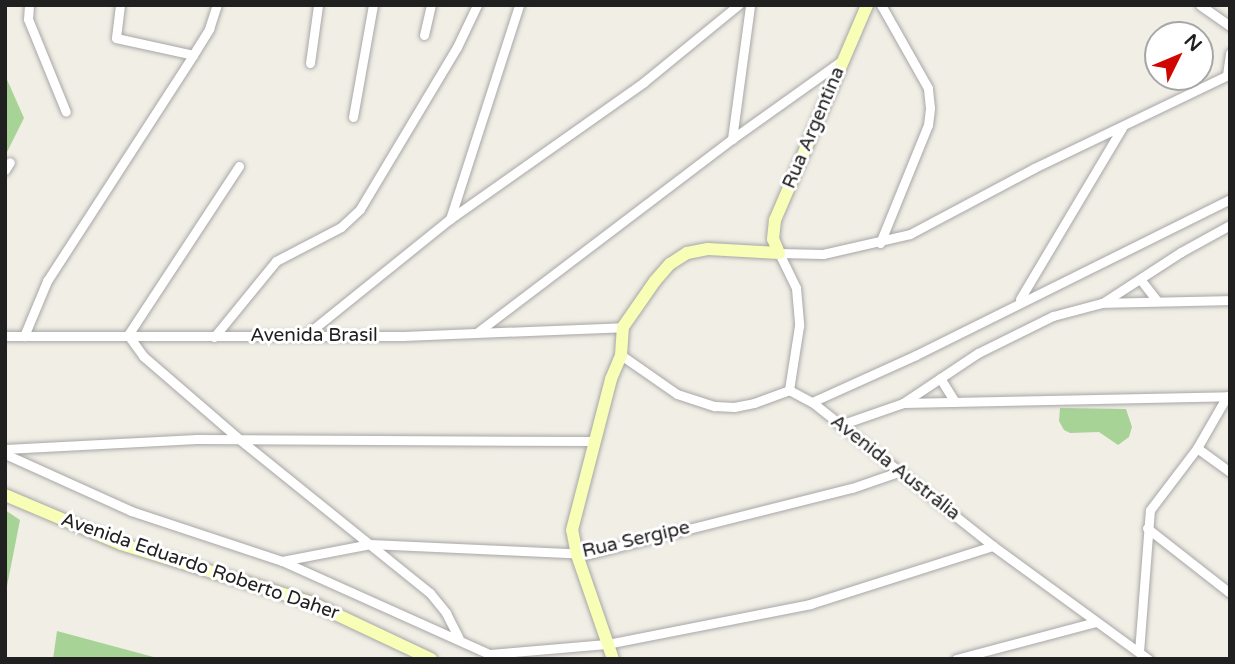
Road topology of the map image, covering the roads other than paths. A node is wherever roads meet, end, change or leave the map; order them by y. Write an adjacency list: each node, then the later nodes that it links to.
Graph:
1 (29, 5): 21 (street)
2 (120, 5): 17 (street)
3 (217, 5): 17 (street)
4 (318, 5): 19 (street)
5 (373, 5): 22 (street)
6 (431, 5): 15 (street)
7 (477, 5): 42 (street)
8 (519, 5): 27 (street)
9 (738, 5): 27 (street)
10 (750, 5): 24 (street)
11 (867, 5): 18 (main road, Rua Argentina)
12 (881, 5): 29 (street)
13 (1200, 5): 14 (street)
14 (1230, 26)
15 (424, 35)
16 (1230, 53): 20 (street)
17 (193, 55): 41 (street)
18 (844, 59): 24 (street); 30 (main road, Rua Argentina)
19 (310, 63)
20 (1228, 74): 23 (street)
21 (66, 113)
22 (353, 117)
23 (1122, 128): 29 (street); 33 (street)
24 (732, 139): 37 (street)
25 (239, 166): 38 (street)
26 (1230, 199): 33 (street)
27 (450, 219): 39 (street)
28 (1230, 225): 31 (street)
29 (880, 243): 30 (street)
30 (779, 253): 36 (main road); 45 (street)
31 (1140, 279): 34 (street); 35 (street)
32 (1230, 300): 34 (street)
33 (1019, 301): 47 (street)
34 (1157, 301): 35 (street)
35 (1102, 303): 44 (street)
36 (623, 327): 37 (street, Avenida Brasil); 43 (main road)
37 (478, 332): 39 (street, Avenida Brasil)
38 (128, 335): 41 (street, Avenida Brasil); 42 (street, Avenida Brasil); 51 (street)
39 (306, 335): 42 (street, Avenida Brasil)
40 (5, 336): 41 (street, Avenida Brasil)
41 (24, 336)
42 (214, 337)
43 (621, 355): 45 (street); 52 (main road)
44 (940, 379): 48 (street); 49 (street)
45 (789, 390): 47 (street, Avenida Austrália)
46 (1229, 396): 48 (street); 53 (street)
47 (812, 402): 50 (street, Avenida Austrália)
48 (955, 402): 49 (street)
49 (903, 403): 50 (street)
50 (840, 425): 55 (street, Avenida Austrália)
51 (239, 439): 52 (street); 54 (street); 59 (street)
52 (594, 441): 61 (main road)
53 (1197, 448): 56 (street); 58 (street)
54 (5, 451): 62 (street)
55 (901, 471): 60 (street, Avenida Austrália); 61 (street, Rua Sergipe)
56 (1230, 472)
57 (5, 495): 69 (main road, Avenida Eduardo Roberto Daher)
58 (1147, 528): 63 (street); 67 (street)
59 (370, 544): 61 (street, Rua Sergipe); 62 (street, Rua Sergipe); 65 (street)
60 (993, 546): 64 (street, Avenida Austrália); 66 (street)
61 (577, 555): 66 (main road)
62 (282, 561): 65 (street)
63 (1230, 593)
64 (1097, 622): 67 (street, Avenida Austrália); 72 (street)
65 (458, 638): 68 (street)
66 (607, 644): 68 (street); 71 (main road)
67 (1139, 652): 73 (street, Avenida Austrália)
68 (490, 654): 70 (street)
69 (431, 659)
70 (500, 659)
71 (613, 659)
72 (956, 659)
73 (1147, 659)

